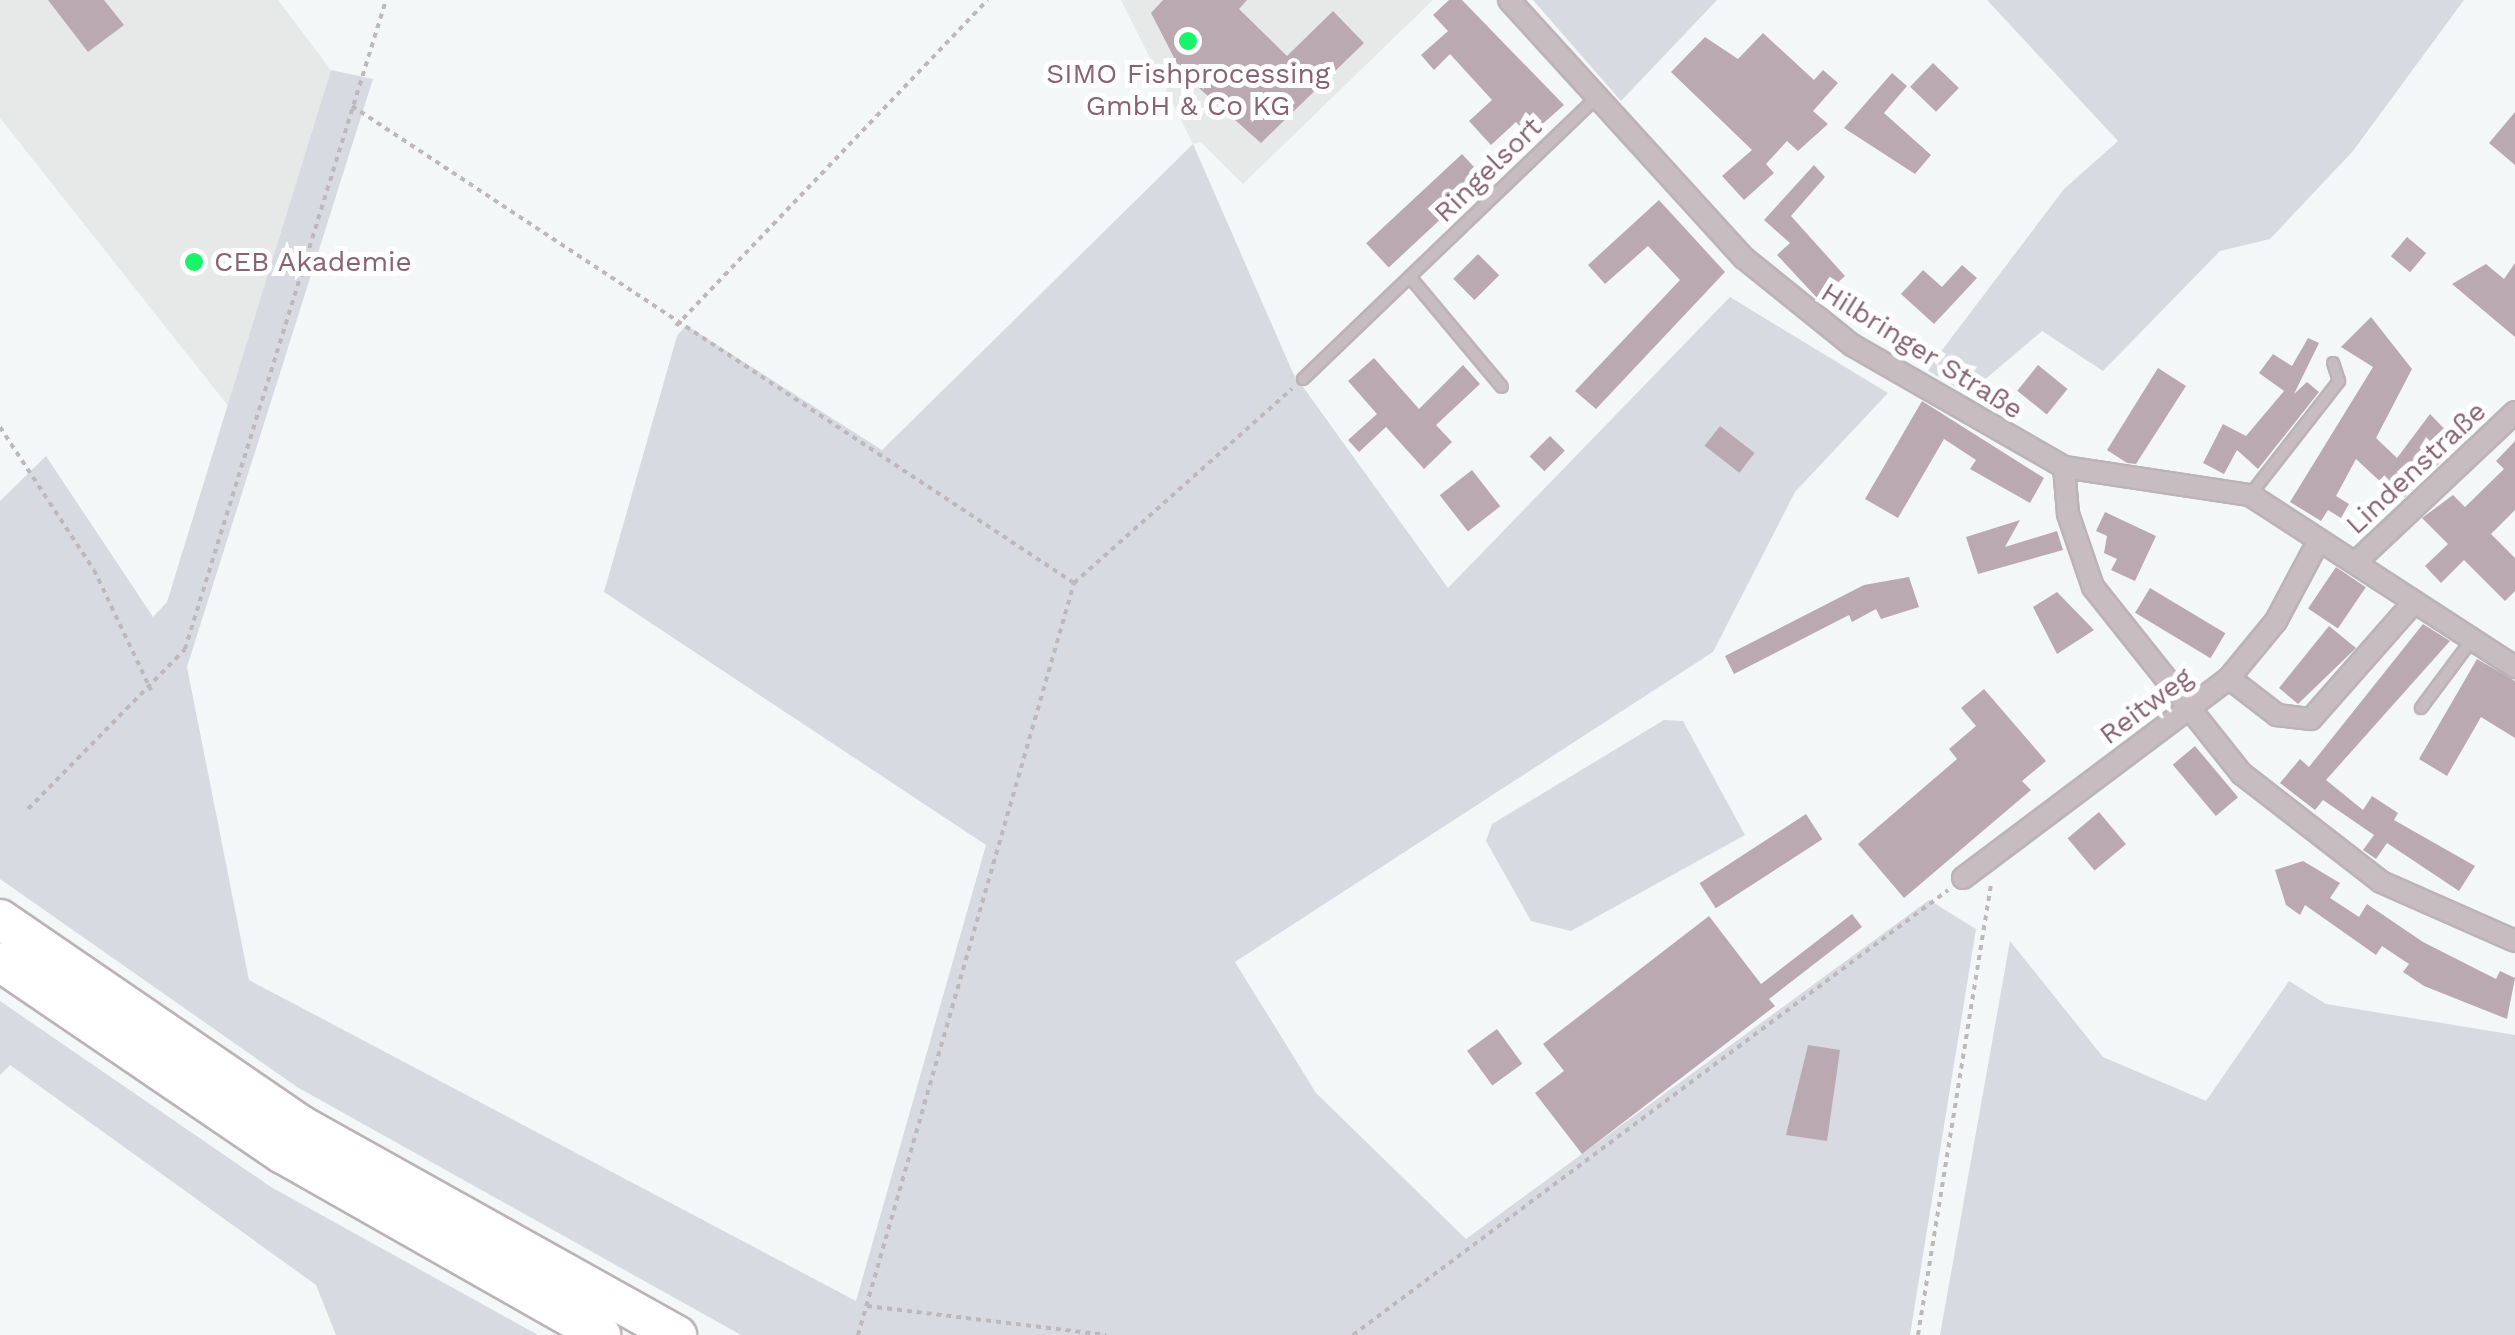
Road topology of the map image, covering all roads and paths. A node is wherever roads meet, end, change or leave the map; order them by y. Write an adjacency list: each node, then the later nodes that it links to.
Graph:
1 (386, 0): 5 (path)
2 (988, 0): 7 (path)
3 (1509, 0): 4 (street, Hilbringer Straße)
4 (1597, 97): 6 (lane, Ringelsort); 13 (street, Hilbringer Straße)
5 (352, 106): 7 (path); 22 (path)
6 (1410, 277): 9 (lane, Ringelsort); 10 (lane)
7 (676, 326): 17 (path)
8 (2333, 362): 14 (lane)
9 (1304, 379): 17 (path)
10 (1502, 387)
11 (2515, 412): 16 (street, Lindenstraße)
12 (0, 427): 22 (path)
13 (2064, 467): 14 (street, Hilbringer Straße); 24 (street)
14 (2250, 495): 15 (street, Hilbringer Straße)
15 (2319, 540): 16 (street, Hilbringer Straße); 21 (street, Reitweg)
16 (2356, 563): 18 (street, Hilbringer Straße)
17 (1074, 584): 31 (path)
18 (2414, 602): 19 (street, Hilbringer Straße); 21 (street)
19 (2471, 641): 20 (street, Hilbringer Straße); 23 (lane)
20 (2515, 667)
21 (2229, 678): 24 (street, Reitweg)
22 (151, 690): 25 (path)
23 (2421, 708)
24 (2185, 712): 26 (street, Reitweg); 29 (street)
25 (28, 809)
26 (1989, 859): 27 (street, Reitweg); 37 (path)
27 (1964, 878): 36 (path)
28 (0, 919): 33 (highway)
29 (2515, 941)
30 (0, 962): 32 (highway)
31 (867, 1306): 34 (path); 35 (path)
32 (601, 1335)
33 (676, 1335)
34 (858, 1335)
35 (1106, 1335)
36 (1353, 1335)
37 (1918, 1335)

